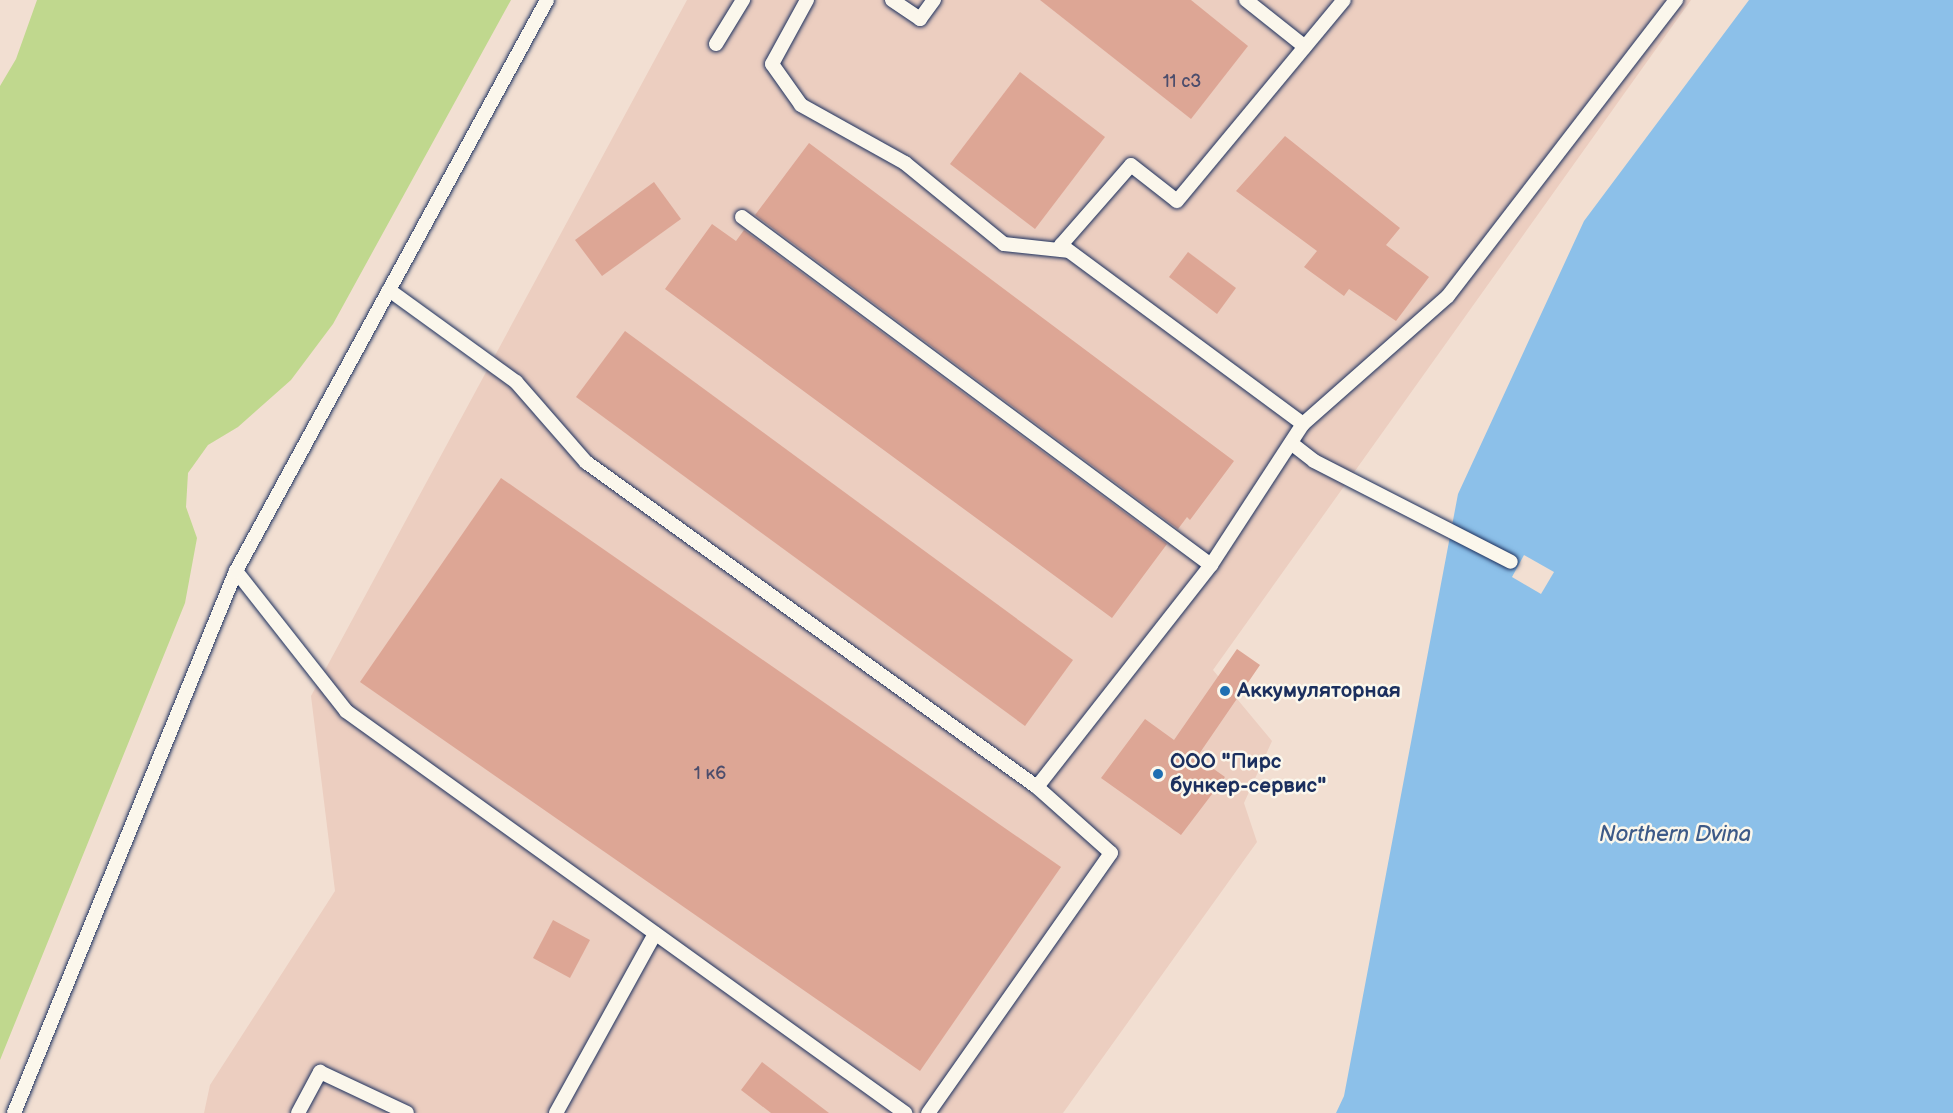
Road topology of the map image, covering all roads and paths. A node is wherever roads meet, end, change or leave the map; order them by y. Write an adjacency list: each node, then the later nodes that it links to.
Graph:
1 (547, 0): 13 (lane)
2 (742, 0): 9 (lane)
3 (807, 0): 12 (lane)
4 (892, 0): 5 (lane)
5 (934, 0)
6 (1246, 0): 10 (lane)
7 (1344, 0): 10 (lane)
8 (1676, 0): 14 (lane)
9 (716, 44)
10 (1305, 47): 12 (lane)
11 (742, 217): 17 (lane)
12 (1068, 251): 14 (lane)
13 (389, 290): 18 (lane); 19 (lane)
14 (1303, 424): 15 (lane)
15 (1291, 442): 16 (lane); 17 (lane)
16 (1511, 562)
17 (1211, 565): 19 (lane)
18 (236, 571): 20 (lane); 21 (lane)
19 (1037, 787): 26 (lane)
20 (656, 934): 24 (lane); 25 (lane)
21 (14, 1113)
22 (298, 1113): 23 (lane)
23 (407, 1113)
24 (556, 1113)
25 (905, 1113)
26 (928, 1113)

